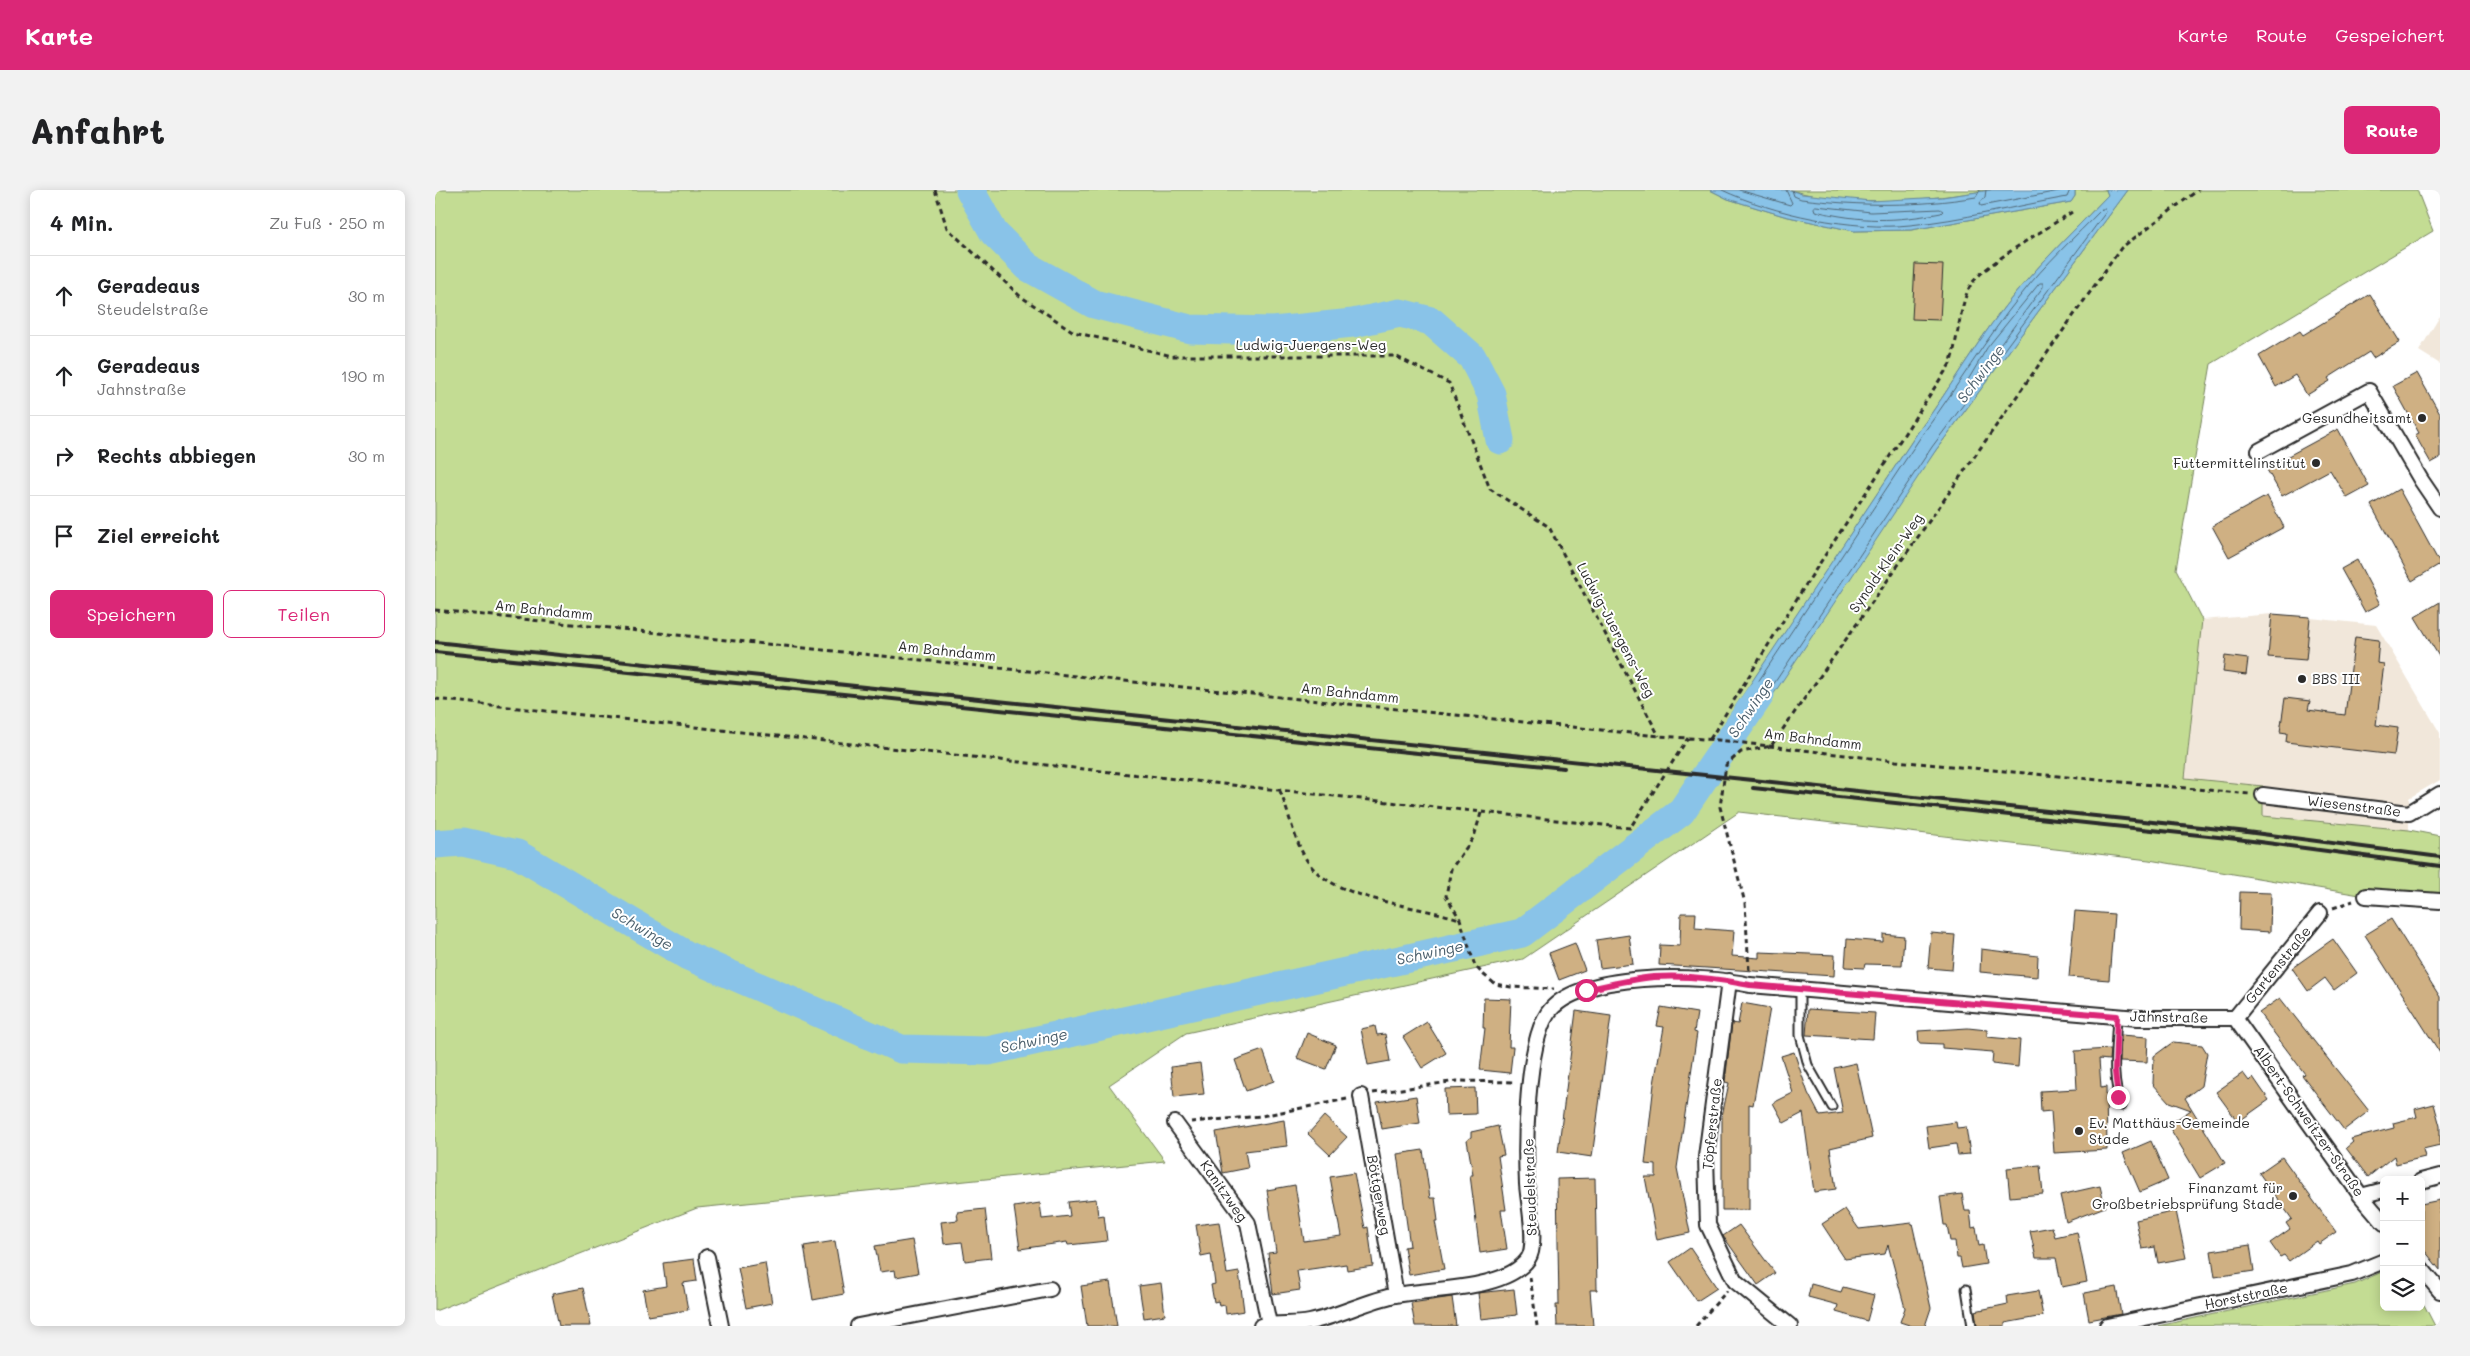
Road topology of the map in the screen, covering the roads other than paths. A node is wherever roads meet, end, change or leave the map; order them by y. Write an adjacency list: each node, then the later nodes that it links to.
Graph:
1 (2259, 451): 2 (street)
2 (2440, 508)
3 (2440, 794): 4 (street, Wiesenstraße)
4 (2263, 795)
5 (2366, 896): 6 (street)
6 (2440, 901)
7 (2320, 913): 12 (street, Gartenstraße)
8 (1654, 977): 9 (street, Jahnstraße); 28 (street, Steudelstraße)
9 (1729, 981): 10 (street, Jahnstraße); 32 (street, Töpferstraße)
10 (1800, 989): 11 (street, Jahnstraße); 15 (lane)
11 (2117, 1016): 12 (street, Jahnstraße); 14 (lane)
12 (2235, 1018): 20 (street, Albert-Schweitzer-Straße)
13 (1361, 1096): 28 (street, Böttgerweg)
14 (2122, 1106)
15 (1832, 1107)
16 (1175, 1123): 29 (street, Kanitzweg)
17 (2440, 1176): 18 (street)
18 (2425, 1180)
19 (2380, 1191): 20 (street)
20 (2361, 1196): 21 (street, Albert-Schweitzer-Straße)
21 (2382, 1221)
22 (707, 1257): 30 (street)
23 (2380, 1263): 34 (street, Horststraße)
24 (2425, 1273): 27 (street)
25 (1050, 1288): 31 (street)
26 (1966, 1289): 33 (lane)
27 (2440, 1291)
28 (1396, 1295): 29 (street)
29 (1265, 1325)
30 (721, 1326)
31 (858, 1326)
32 (1790, 1326)
33 (1972, 1326)
34 (2107, 1326)

